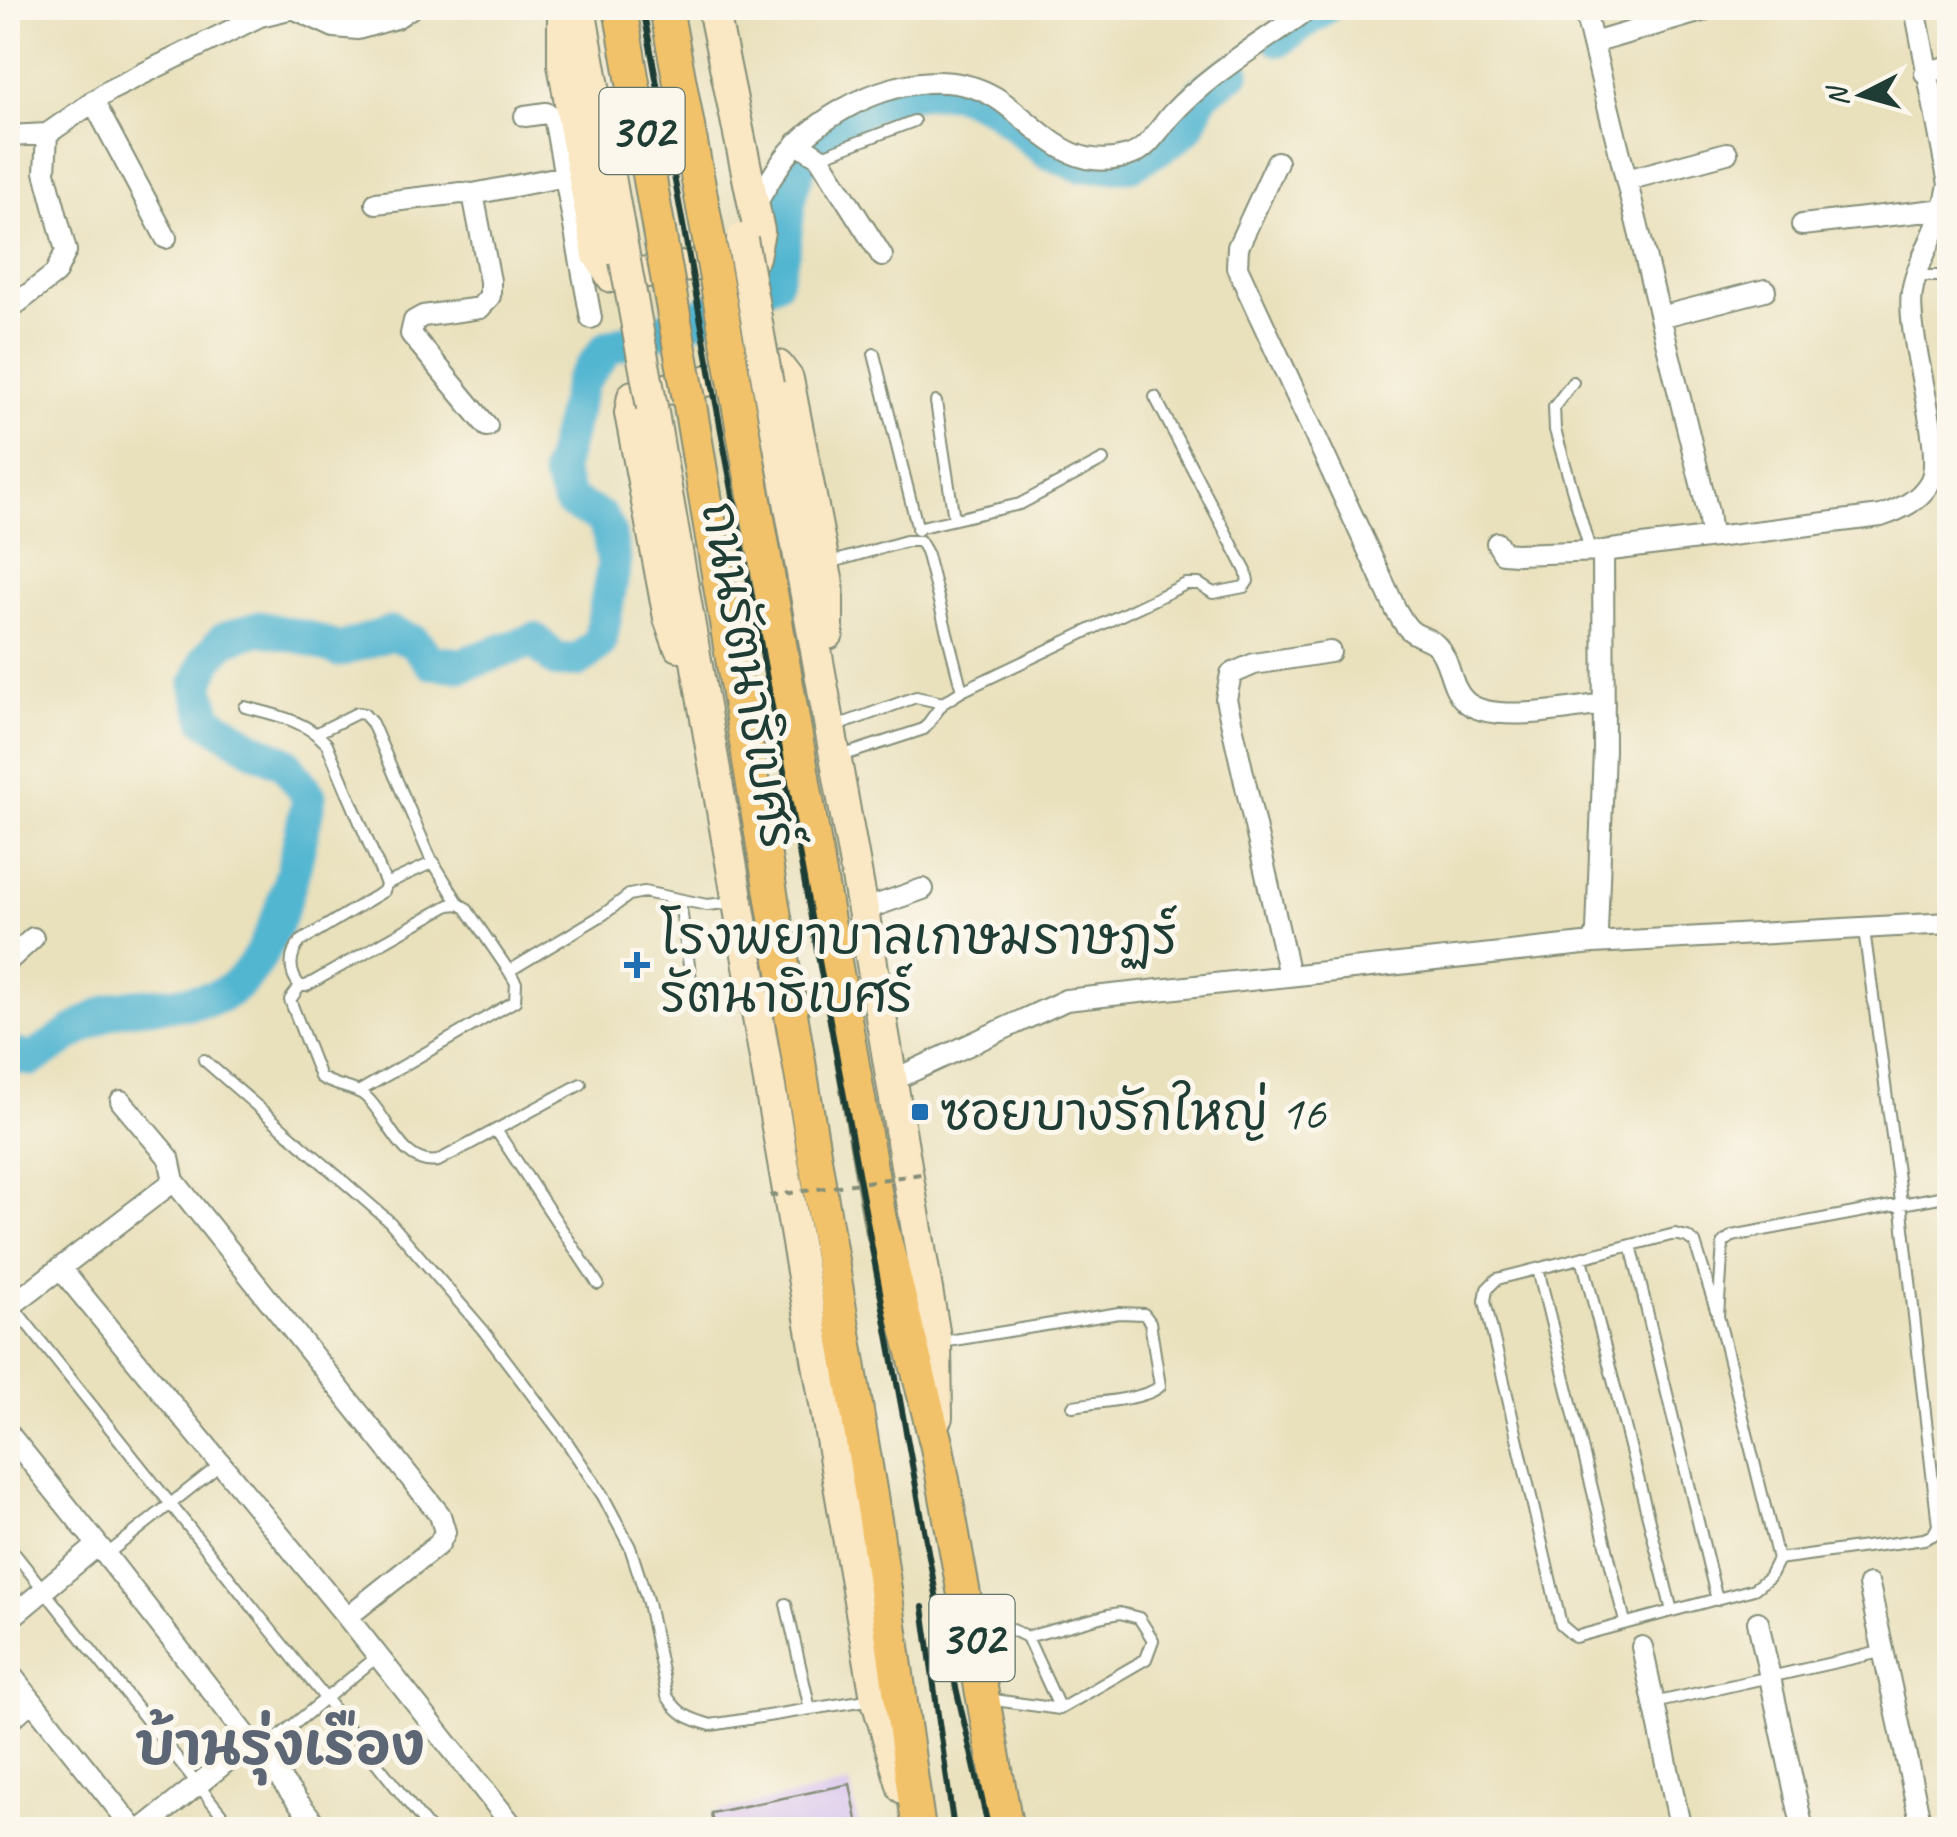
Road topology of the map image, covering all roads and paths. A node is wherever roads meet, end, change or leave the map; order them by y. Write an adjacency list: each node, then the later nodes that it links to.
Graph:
1 (412, 8): 15 (street)
2 (563, 8): 23 (main road)
3 (580, 8): 59 (main road, ถนนรัตนาธิเบศร์ / 302, bridge)
4 (620, 8): 135 (main road, ถนนรัตนาธิเบศร์ / 302, bridge)
5 (666, 8): 31 (main road, ถนนรัตนาธิเบศร์ / 302)
6 (699, 8): 31 (main road, ถนนรัตนาธิเบศร์ / 302)
7 (713, 8): 27 (main road)
8 (1310, 8): 20 (street)
9 (1584, 8): 12 (street)
10 (1915, 8): 14 (street)
11 (1702, 12): 12 (street)
12 (1593, 42): 24 (street)
13 (1950, 66): 14 (street)
14 (1925, 73): 28 (street)
15 (93, 101): 18 (street); 30 (street)
16 (525, 116): 23 (street)
17 (914, 121): 20 (lane)
18 (47, 134): 19 (street); 36 (street)
19 (8, 136)
20 (809, 150): 27 (street); 32 (street)
21 (1727, 153): 24 (street)
22 (1277, 162): 56 (street)
23 (574, 175): 25 (street); 27 (main road); 38 (street)
24 (1627, 180): 37 (street)
25 (473, 194): 26 (street); 44 (street)
26 (376, 203)
27 (754, 205)
28 (1945, 209): 29 (street); 33 (street)
29 (1802, 225)
30 (166, 238)
31 (726, 242): 41 (main road, ถนนรัตนาธิเบศร์ / 302, bridge)
32 (882, 256)
33 (1917, 276): 34 (lane); 48 (street)
34 (1950, 276)
35 (1766, 290): 37 (street)
36 (8, 310)
37 (1660, 317): 48 (street)
38 (591, 318)
39 (874, 354): 47 (lane)
40 (1573, 382): 51 (lane)
41 (752, 388): 60 (main road, ถนนรัตนาธิเบศร์ / 302); 98 (main road, ถนนรัตนาธิเบศร์ / 302)
42 (1155, 397): 54 (lane)
43 (936, 402): 46 (lane)
44 (488, 426)
45 (1103, 460): 46 (lane)
46 (954, 518): 47 (lane)
47 (917, 528): 49 (lane)
48 (1711, 536): 51 (street)
49 (920, 540): 52 (lane); 54 (lane)
50 (1497, 543): 51 (street)
51 (1596, 550): 56 (street)
52 (824, 564): 59 (main road); 60 (main road)
53 (1330, 652): 74 (street)
54 (962, 691): 55 (lane)
55 (942, 702): 60 (lane); 60 (lane)
56 (1604, 704): 71 (street)
57 (246, 708): 58 (lane)
58 (317, 733): 61 (lane); 62 (lane)
59 (711, 733): 65 (main road, ถนนรัตนาธิเบศร์ / 302)
60 (831, 733): 67 (main road, ถนนรัตนาธิเบศร์ / 302)
61 (434, 862): 62 (lane); 66 (lane)
62 (386, 884): 75 (lane)
63 (922, 889): 67 (street)
64 (680, 901): 65 (lane); 73 (lane); 76 (lane)
65 (736, 902): 121 (main road, ถนนรัตนาธิเบศร์ / 302)
66 (459, 904): 73 (lane); 75 (lane)
67 (863, 910): 78 (main road, ถนนรัตนาธิเบศร์ / 302)
68 (1950, 923): 69 (street)
69 (1864, 930): 71 (street); 87 (lane)
70 (33, 938): 72 (street)
71 (1592, 944): 74 (street)
72 (8, 961)
73 (509, 970): 80 (lane)
74 (1289, 975): 78 (street)
75 (300, 986): 80 (lane)
76 (696, 1008)
77 (204, 1060): 125 (lane)
78 (891, 1081): 95 (main road, ถนนรัตนาธิเบศร์ / 302)
79 (581, 1084): 82 (lane)
80 (358, 1092): 82 (lane)
81 (121, 1101): 84 (street)
82 (496, 1130): 92 (lane)
83 (921, 1174): 86 (path, bridge)
84 (174, 1181): 90 (street); 110 (street)
85 (1950, 1195): 87 (lane)
86 (770, 1196)
87 (1901, 1202): 94 (lane); 103 (lane)
88 (1631, 1245): 89 (lane); 94 (lane); 106 (lane)
89 (1582, 1258): 91 (lane); 109 (lane)
90 (60, 1268): 93 (street); 99 (street)
91 (1538, 1269): 112 (lane); 112 (lane)
92 (598, 1284)
93 (10, 1306): 100 (lane)
94 (1718, 1316): 103 (lane)
95 (936, 1343): 96 (lane); 98 (main road, ถนนรัตนาธิเบศร์ / 302)
96 (1072, 1406)
97 (12, 1446): 102 (street)
98 (937, 1447): 108 (main road, ถนนรัตนาธิเบศร์ / 302)
99 (221, 1464): 100 (lane); 110 (street)
100 (172, 1504): 102 (lane); 120 (lane)
101 (8, 1545): 105 (lane)
102 (102, 1550): 105 (street); 128 (street)
103 (1778, 1559): 106 (lane)
104 (1869, 1585): 116 (street)
105 (44, 1590): 111 (street); 129 (lane)
106 (1717, 1600): 109 (lane)
107 (786, 1604): 125 (lane)
108 (966, 1607): 114 (lane); 122 (main road, ถนนรัตนาธิเบศร์ / 302)
109 (1672, 1611): 112 (lane)
110 (347, 1616): 117 (street)
111 (8, 1620)
112 (1624, 1622)
113 (1758, 1622): 119 (street)
114 (1026, 1637): 126 (lane); 126 (lane)
115 (1642, 1648): 124 (street)
116 (1885, 1651): 119 (lane); 139 (street)
117 (378, 1656): 120 (lane); 134 (street)
118 (8, 1671): 123 (street)
119 (1770, 1679): 124 (lane); 138 (street)
120 (327, 1698): 128 (lane); 133 (lane)
121 (876, 1698): 125 (lane); 135 (main road, ถนนรัตนาธิเบศร์ / 302)
122 (983, 1699): 126 (lane); 136 (main road, ถนนรัตนาธิเบศร์ / 302)
123 (31, 1702): 127 (street); 130 (street)
124 (1653, 1704): 137 (street)
125 (810, 1709)
126 (1060, 1709)
127 (8, 1722)
128 (255, 1748): 129 (street); 132 (street)
129 (198, 1785): 130 (street); 131 (lane)
130 (138, 1830)
131 (234, 1830)
132 (320, 1830)
133 (430, 1830)
134 (516, 1830)
135 (917, 1830)
136 (1007, 1830)
137 (1681, 1830)
138 (1803, 1830)
139 (1922, 1830)

